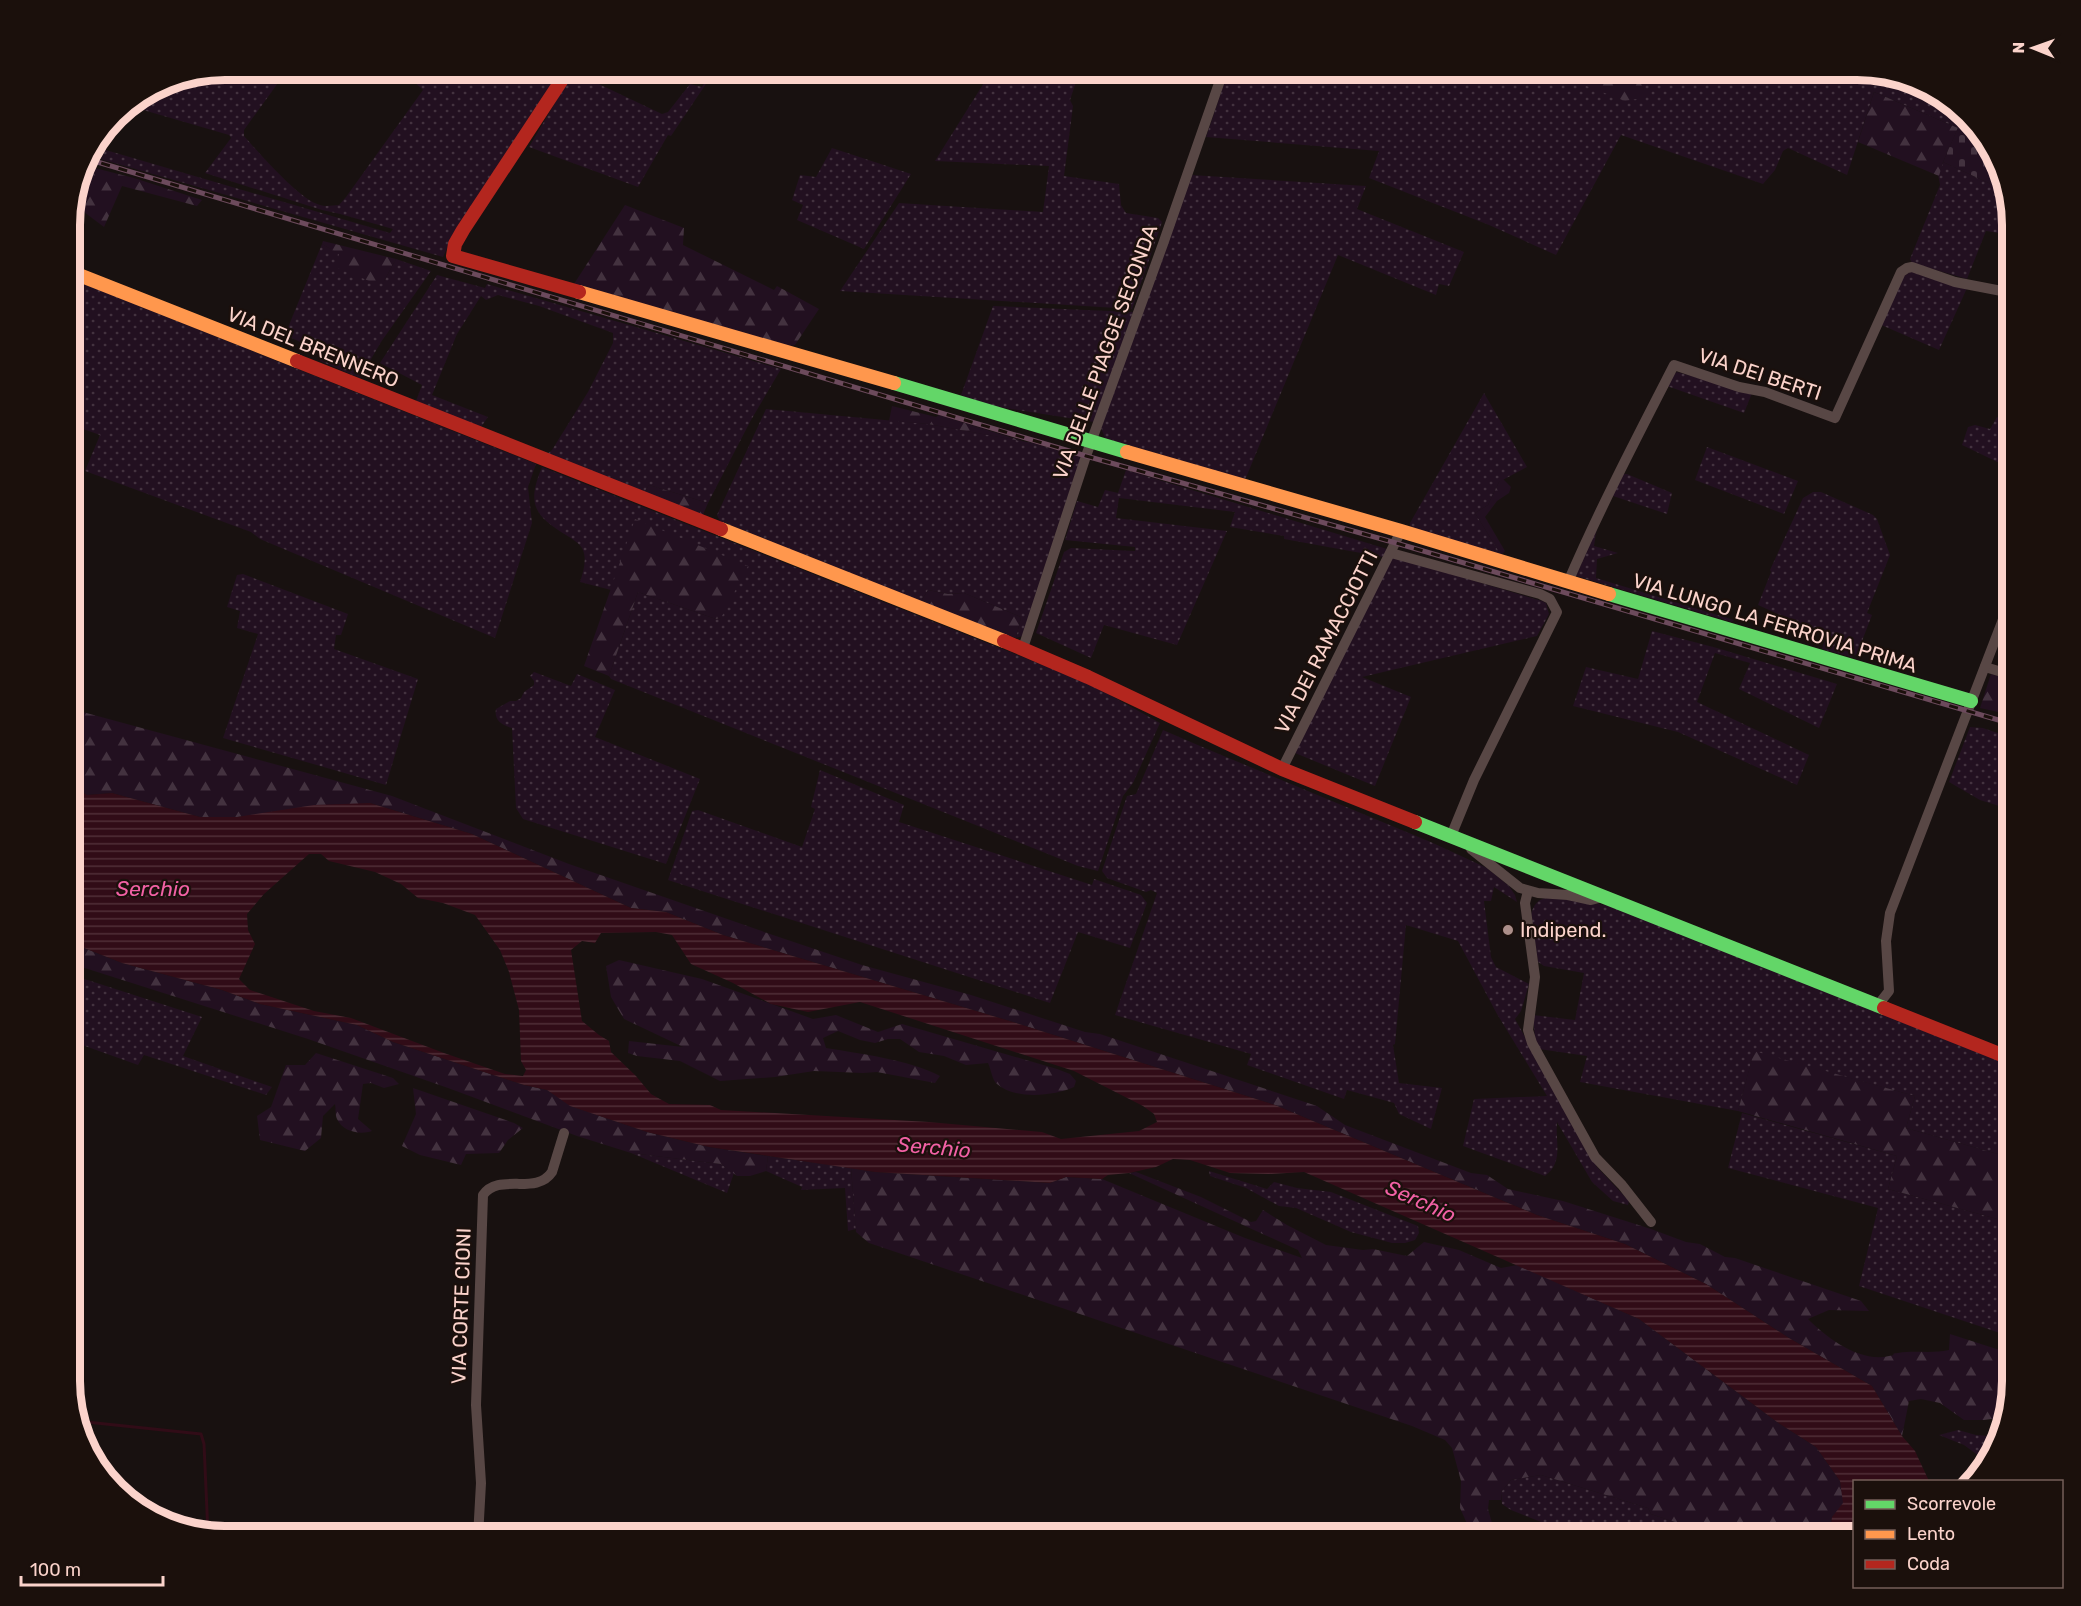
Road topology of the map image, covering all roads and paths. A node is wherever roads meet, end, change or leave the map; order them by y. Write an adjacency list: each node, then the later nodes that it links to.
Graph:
1 (562, 80): 5 (main road, VIA LUNGO LA FERROVIA PRIMA)
2 (1220, 80): 5 (street, VIA DELLE PIAGGE SECONDA)
3 (80, 275): 10 (main road, VIA DEL BRENNERO)
4 (2002, 291): 8 (street, VIA DEI BERTI)
5 (1091, 442): 6 (main road, VIA LUNGO LA FERROVIA PRIMA); 10 (street, VIA DELLE PIAGGE SECONDA)
6 (1401, 531): 7 (street, VIA DEI RAMACCIOTTI); 8 (main road, VIA LUNGO LA FERROVIA PRIMA)
7 (1391, 552): 14 (street, VIA DEI RAMACCIOTTI); 15 (street)
8 (1568, 582): 13 (main road, VIA LUNGO LA FERROVIA PRIMA)
9 (2002, 621): 11 (street)
10 (1023, 648): 14 (main road, VIA DEL BRENNERO)
11 (1984, 667): 12 (street); 13 (street)
12 (2002, 672)
13 (1971, 701): 18 (street)
14 (1282, 769): 15 (main road, VIA DEL BRENNERO)
15 (1455, 838): 16 (street); 17 (main road, VIA DEL BRENNERO)
16 (1528, 891): 17 (street); 21 (street)
17 (1604, 896): 18 (main road, VIA DEL BRENNERO)
18 (1878, 1005): 19 (main road, VIA DEL BRENNERO)
19 (2002, 1055)
20 (564, 1133): 22 (street, VIA CORTE CIONI)
21 (1651, 1222)
22 (479, 1526)

